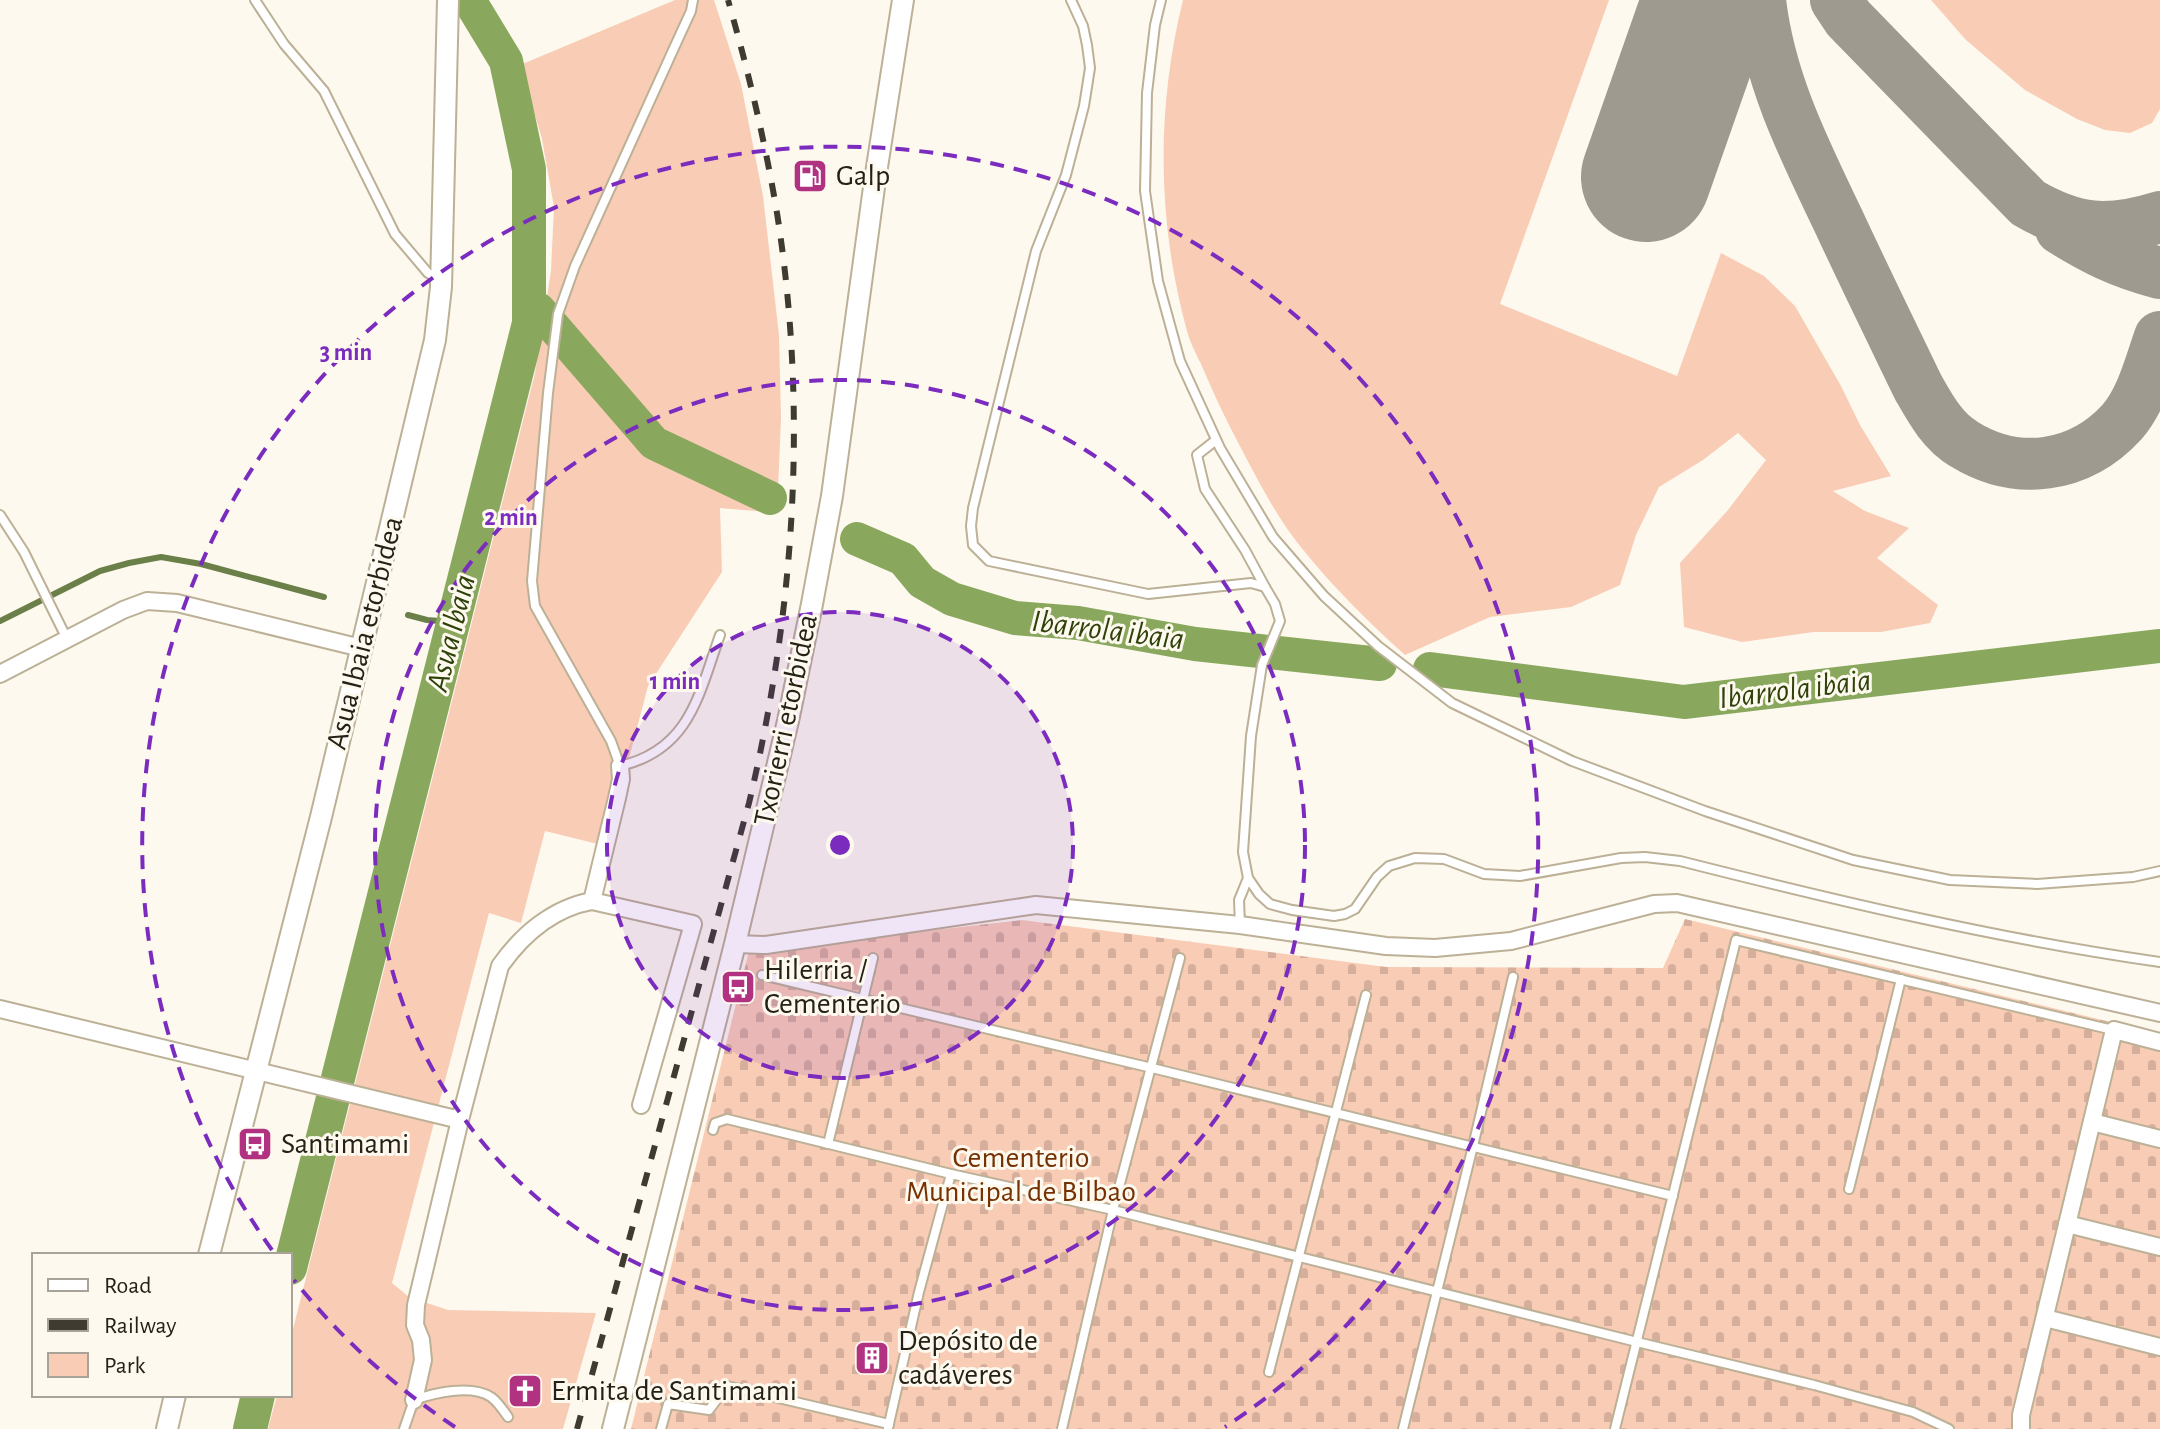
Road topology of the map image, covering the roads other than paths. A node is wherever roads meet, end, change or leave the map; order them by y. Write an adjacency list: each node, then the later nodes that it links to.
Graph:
1 (255, 0): 7 (lane)
2 (448, 0): 7 (street, Asua Ibaia etorbidea)
3 (693, 0): 15 (lane)
4 (903, 0): 20 (street, Txorierri etorbidea)
5 (1071, 0): 10 (lane)
6 (1161, 0): 8 (lane)
7 (441, 281): 13 (street, Asua Ibaia etorbidea)
8 (1216, 440): 10 (lane); 16 (lane)
9 (0, 515): 12 (lane)
10 (1265, 587): 17 (lane)
11 (720, 635): 15 (lane)
12 (67, 639): 13 (street); 14 (street)
13 (361, 648): 34 (street, Asua Ibaia etorbidea)
14 (0, 674)
15 (620, 766): 18 (street)
16 (2160, 871)
17 (1248, 878): 19 (lane); 23 (lane)
18 (592, 901): 35 (street); 37 (street)
19 (1240, 925): 20 (street); 30 (street)
20 (735, 944): 62 (street, Txorierri etorbidea)
21 (873, 958): 28 (lane)
22 (1180, 958): 33 (lane)
23 (2160, 962)
24 (762, 975): 28 (lane)
25 (1513, 977): 42 (lane)
26 (1901, 979): 31 (lane); 44 (lane); 45 (lane)
27 (1366, 995): 36 (lane)
28 (863, 999): 33 (lane); 41 (lane)
29 (0, 1009): 34 (street)
30 (2160, 1013)
31 (2114, 1030): 32 (street); 38 (street)
32 (2160, 1042)
33 (1152, 1068): 36 (lane); 46 (lane)
34 (255, 1070): 37 (street); 49 (street, Asua Ibaia etorbidea)
35 (641, 1105)
36 (1335, 1113): 42 (lane); 50 (lane)
37 (460, 1120): 57 (street)
38 (2092, 1122): 40 (street); 47 (street)
39 (713, 1130): 41 (lane)
40 (2160, 1139)
41 (828, 1144): 43 (lane)
42 (1473, 1146): 45 (lane); 51 (lane)
43 (951, 1174): 46 (lane); 59 (lane)
44 (1849, 1189)
45 (1673, 1196): 53 (lane)
46 (1113, 1210): 50 (lane); 64 (lane)
47 (2067, 1224): 48 (street); 52 (street)
48 (2160, 1247)
49 (209, 1253)
50 (1298, 1257): 51 (lane); 55 (lane)
51 (1436, 1292): 53 (lane); 65 (lane)
52 (2045, 1318): 54 (street); 68 (street)
53 (1637, 1342): 66 (lane); 67 (lane)
54 (2160, 1347)
55 (1269, 1372)
56 (175, 1397): 60 (street)
57 (414, 1400): 58 (lane); 61 (lane)
58 (508, 1417)
59 (889, 1426): 63 (lane)
60 (167, 1429)
61 (404, 1429)
62 (613, 1429)
63 (661, 1429)
64 (1062, 1429)
65 (1403, 1429)
66 (1615, 1429)
67 (1949, 1429)
68 (2021, 1429)

